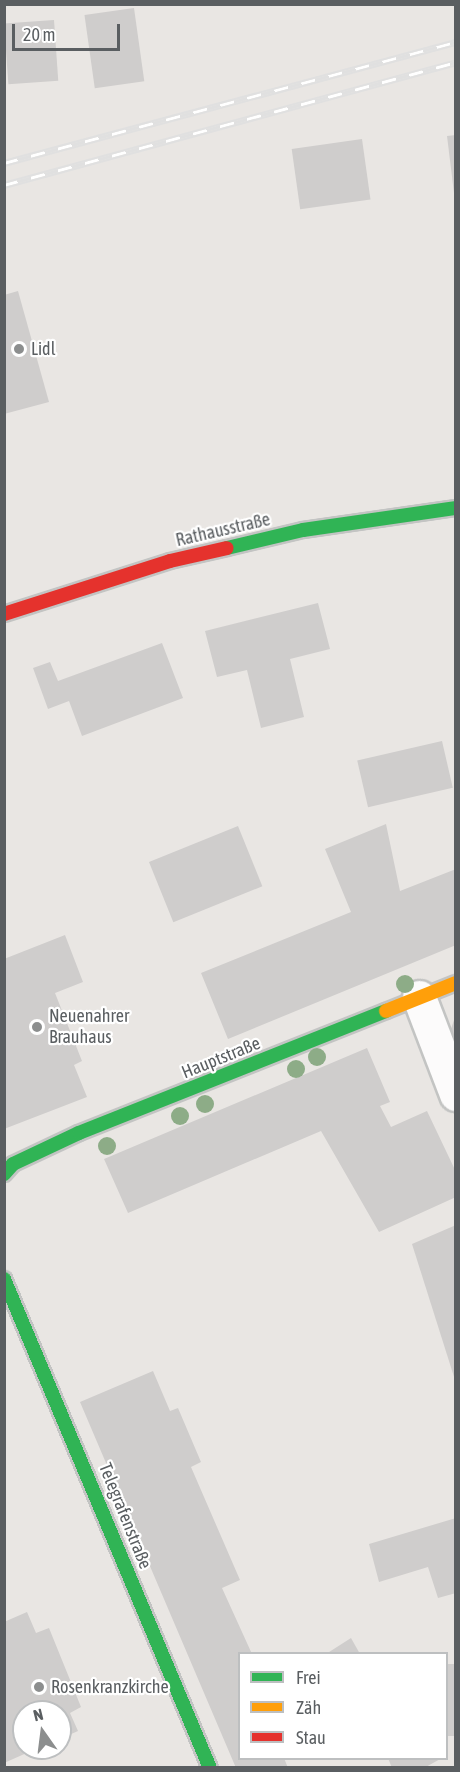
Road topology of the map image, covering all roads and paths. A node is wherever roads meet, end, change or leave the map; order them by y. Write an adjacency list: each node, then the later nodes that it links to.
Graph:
1 (456, 508): 2 (street, Rathausstraße)
2 (4, 614)
3 (456, 983): 4 (street, Hauptstraße)
4 (419, 997): 5 (street); 6 (street, Hauptstraße)
5 (456, 1094)
6 (4, 1174)
7 (4, 1279): 8 (street, Telegrafenstraße)
8 (210, 1767)

